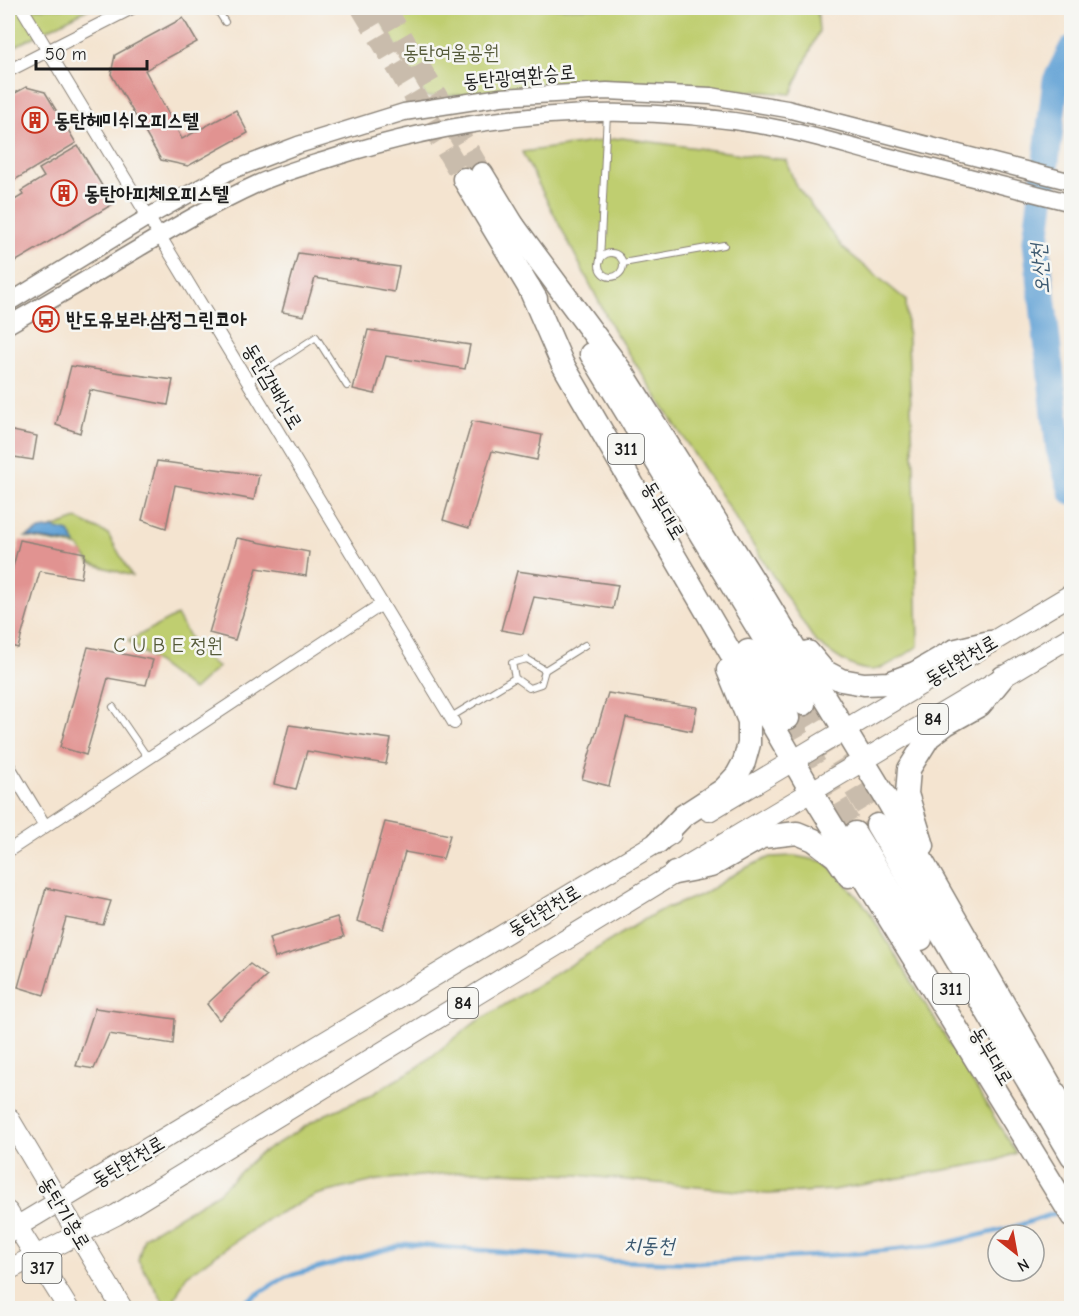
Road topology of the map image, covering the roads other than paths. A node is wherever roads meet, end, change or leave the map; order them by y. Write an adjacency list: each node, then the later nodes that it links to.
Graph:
1 (22, 8): 5 (street, 동탄감배산로)
2 (132, 8): 5 (street)
3 (216, 8): 4 (lane)
4 (225, 22)
5 (47, 50): 6 (street); 10 (street, 동탄감배산로)
6 (8, 71)
7 (607, 113): 9 (street, 동탄광역환승로); 12 (street, 동탄광역환승로); 14 (lane)
8 (1071, 182): 10 (street, 동탄광역환승로)
9 (1071, 203)
10 (148, 216): 12 (street, 동탄감배산로); 17 (street, 동탄광역환승로)
11 (513, 225): 16 (highway, 동부대로 / 311); 16 (highway, 동부대로 / 311); 21 (highway)
12 (160, 236): 18 (street, 동탄광역환승로); 19 (street, 동탄감배산로)
13 (724, 244): 15 (lane)
14 (600, 261): 15 (lane); 15 (lane)
15 (622, 264)
16 (530, 287): 24 (highway)
17 (8, 303)
18 (8, 326)
19 (248, 382): 20 (lane); 23 (street, 동탄감배산로)
20 (346, 386)
21 (762, 594): 26 (highway); 33 (highway)
22 (1071, 594): 26 (main road, 동탄원천로 / 84)
23 (382, 604): 32 (street, 동탄감배산로); 34 (street)
24 (712, 619): 35 (highway); 42 (highway)
25 (1071, 636): 29 (main road, 동탄원천로 / 84)
26 (990, 642): 33 (main road, 동탄원천로 / 84)
27 (585, 645): 28 (lane)
28 (545, 670): 30 (lane); 30 (lane)
29 (1003, 677): 36 (main road, 동탄원천로 / 84); 44 (highway)
30 (515, 678): 32 (lane)
31 (113, 707): 34 (lane)
32 (452, 720)
33 (845, 729): 35 (main road, 동탄원천로 / 84); 36 (highway)
34 (148, 758): 40 (street)
35 (793, 760): 38 (highway); 42 (main road, 동탄원천로 / 84)
36 (863, 760): 38 (main road, 동탄원천로 / 84); 44 (highway)
37 (8, 765): 40 (street)
38 (811, 791): 45 (main road, 동탄원천로 / 84); 46 (highway)
39 (877, 825): 48 (highway, 동부대로 / 311)
40 (45, 826): 43 (street)
41 (855, 833): 48 (highway, 동부대로 / 311)
42 (658, 842): 50 (main road, 동탄원천로 / 84)
43 (8, 851)
44 (923, 862): 48 (highway)
45 (675, 873): 46 (highway); 53 (main road, 동탄원천로 / 84)
46 (875, 896): 48 (highway)
47 (8, 1126): 50 (main road, 동탄기흥로 / 317)
48 (1056, 1142): 49 (highway, 동부대로 / 311); 51 (highway)
49 (1071, 1186)
50 (59, 1202): 52 (main road, 동탄원천로 / 84); 53 (main road, 동탄기흥로 / 317)
51 (1071, 1216)
52 (11, 1224): 54 (main road, 317)
53 (78, 1235): 54 (main road, 동탄원천로 / 84); 57 (main road, 동탄기흥로 / 317)
54 (35, 1257): 55 (main road, 84); 56 (main road, 317)
55 (8, 1270)
56 (68, 1308)
57 (122, 1308)

